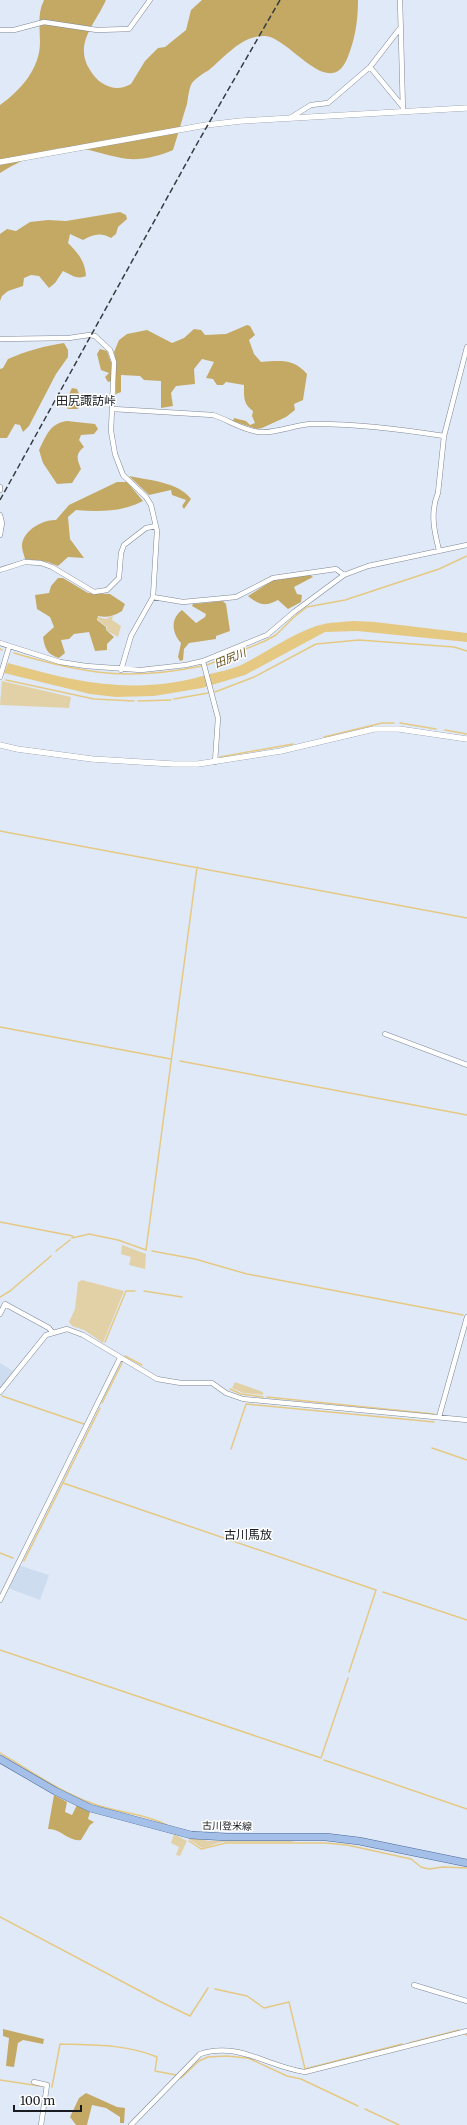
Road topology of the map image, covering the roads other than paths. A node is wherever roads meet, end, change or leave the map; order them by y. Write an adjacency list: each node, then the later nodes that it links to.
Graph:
1 (150, 0): 4 (street)
2 (400, 0): 3 (street)
3 (401, 27): 5 (street); 7 (street)
4 (0, 30)
5 (370, 67): 7 (street); 8 (street)
6 (467, 108): 7 (street)
7 (403, 109): 8 (street)
8 (290, 118): 9 (street)
9 (0, 162)
10 (0, 339): 12 (street)
11 (467, 346): 13 (street)
12 (113, 409): 13 (street); 15 (street)
13 (444, 436): 18 (street)
14 (0, 515): 16 (street)
15 (156, 526): 19 (street); 21 (street)
16 (0, 535)
17 (467, 545): 18 (street)
18 (439, 550): 20 (street)
19 (0, 570)
20 (344, 575): 21 (street); 24 (street)
21 (153, 597): 25 (street)
22 (0, 643): 23 (street)
23 (10, 647): 25 (street); 26 (street)
24 (203, 661): 25 (street); 29 (street)
25 (121, 670)
26 (0, 677)
27 (467, 739): 29 (street)
28 (0, 745): 29 (street)
29 (215, 762)
30 (385, 1034): 31 (street)
31 (467, 1065)
32 (0, 1314): 34 (street)
33 (467, 1317): 37 (street)
34 (52, 1332): 35 (street); 36 (street)
35 (120, 1358): 37 (street); 39 (street)
36 (0, 1392)
37 (438, 1417): 38 (street)
38 (467, 1420)
39 (0, 1600)
40 (0, 1759): 41 (main road, 古川登米線)
41 (467, 1863)
42 (414, 1985): 43 (street)
43 (467, 2001)
44 (466, 2032): 47 (street)
45 (34, 2082): 46 (street)
46 (41, 2125)
47 (131, 2125)

